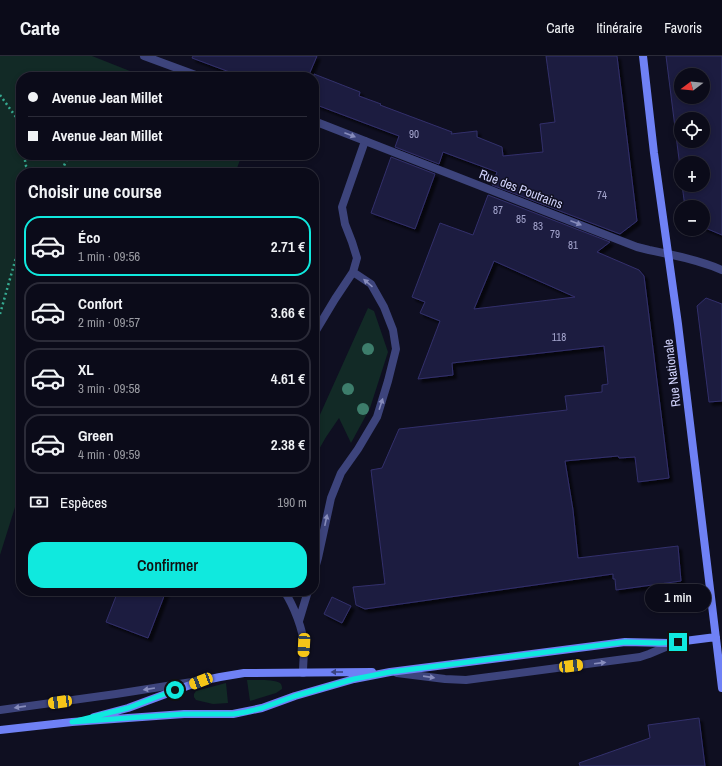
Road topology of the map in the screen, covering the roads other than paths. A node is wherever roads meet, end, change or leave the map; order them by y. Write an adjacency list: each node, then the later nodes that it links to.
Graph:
1 (144, 56): 3 (street)
2 (643, 56): 6 (main road, Rue Nationale)
3 (187, 72)
4 (319, 123): 5 (street, Rue des Poutrains, one-way to 5)
5 (365, 141): 6 (street, Rue des Poutrains, one-way to 6); 8 (street)
6 (668, 254): 7 (street, Rue des Poutrains); 14 (main road, Rue Nationale)
7 (722, 270)
8 (353, 272): 9 (street); 10 (street, one-way to 8)
9 (319, 326)
10 (319, 553)
11 (287, 596): 13 (street)
12 (306, 596): 13 (street)
13 (299, 621): 16 (street)
14 (716, 637): 15 (main road); 19 (main road, Rue Nationale)
15 (678, 642): 17 (main road); 17 (street, one-way to 15)
16 (302, 672): 17 (main road, one-way to 16); 18 (main road)
17 (390, 672): 21 (main road)
18 (201, 681): 20 (street, one-way to 20); 21 (main road)
19 (722, 688)
20 (0, 710)
21 (72, 722): 22 (main road)
22 (0, 730)

